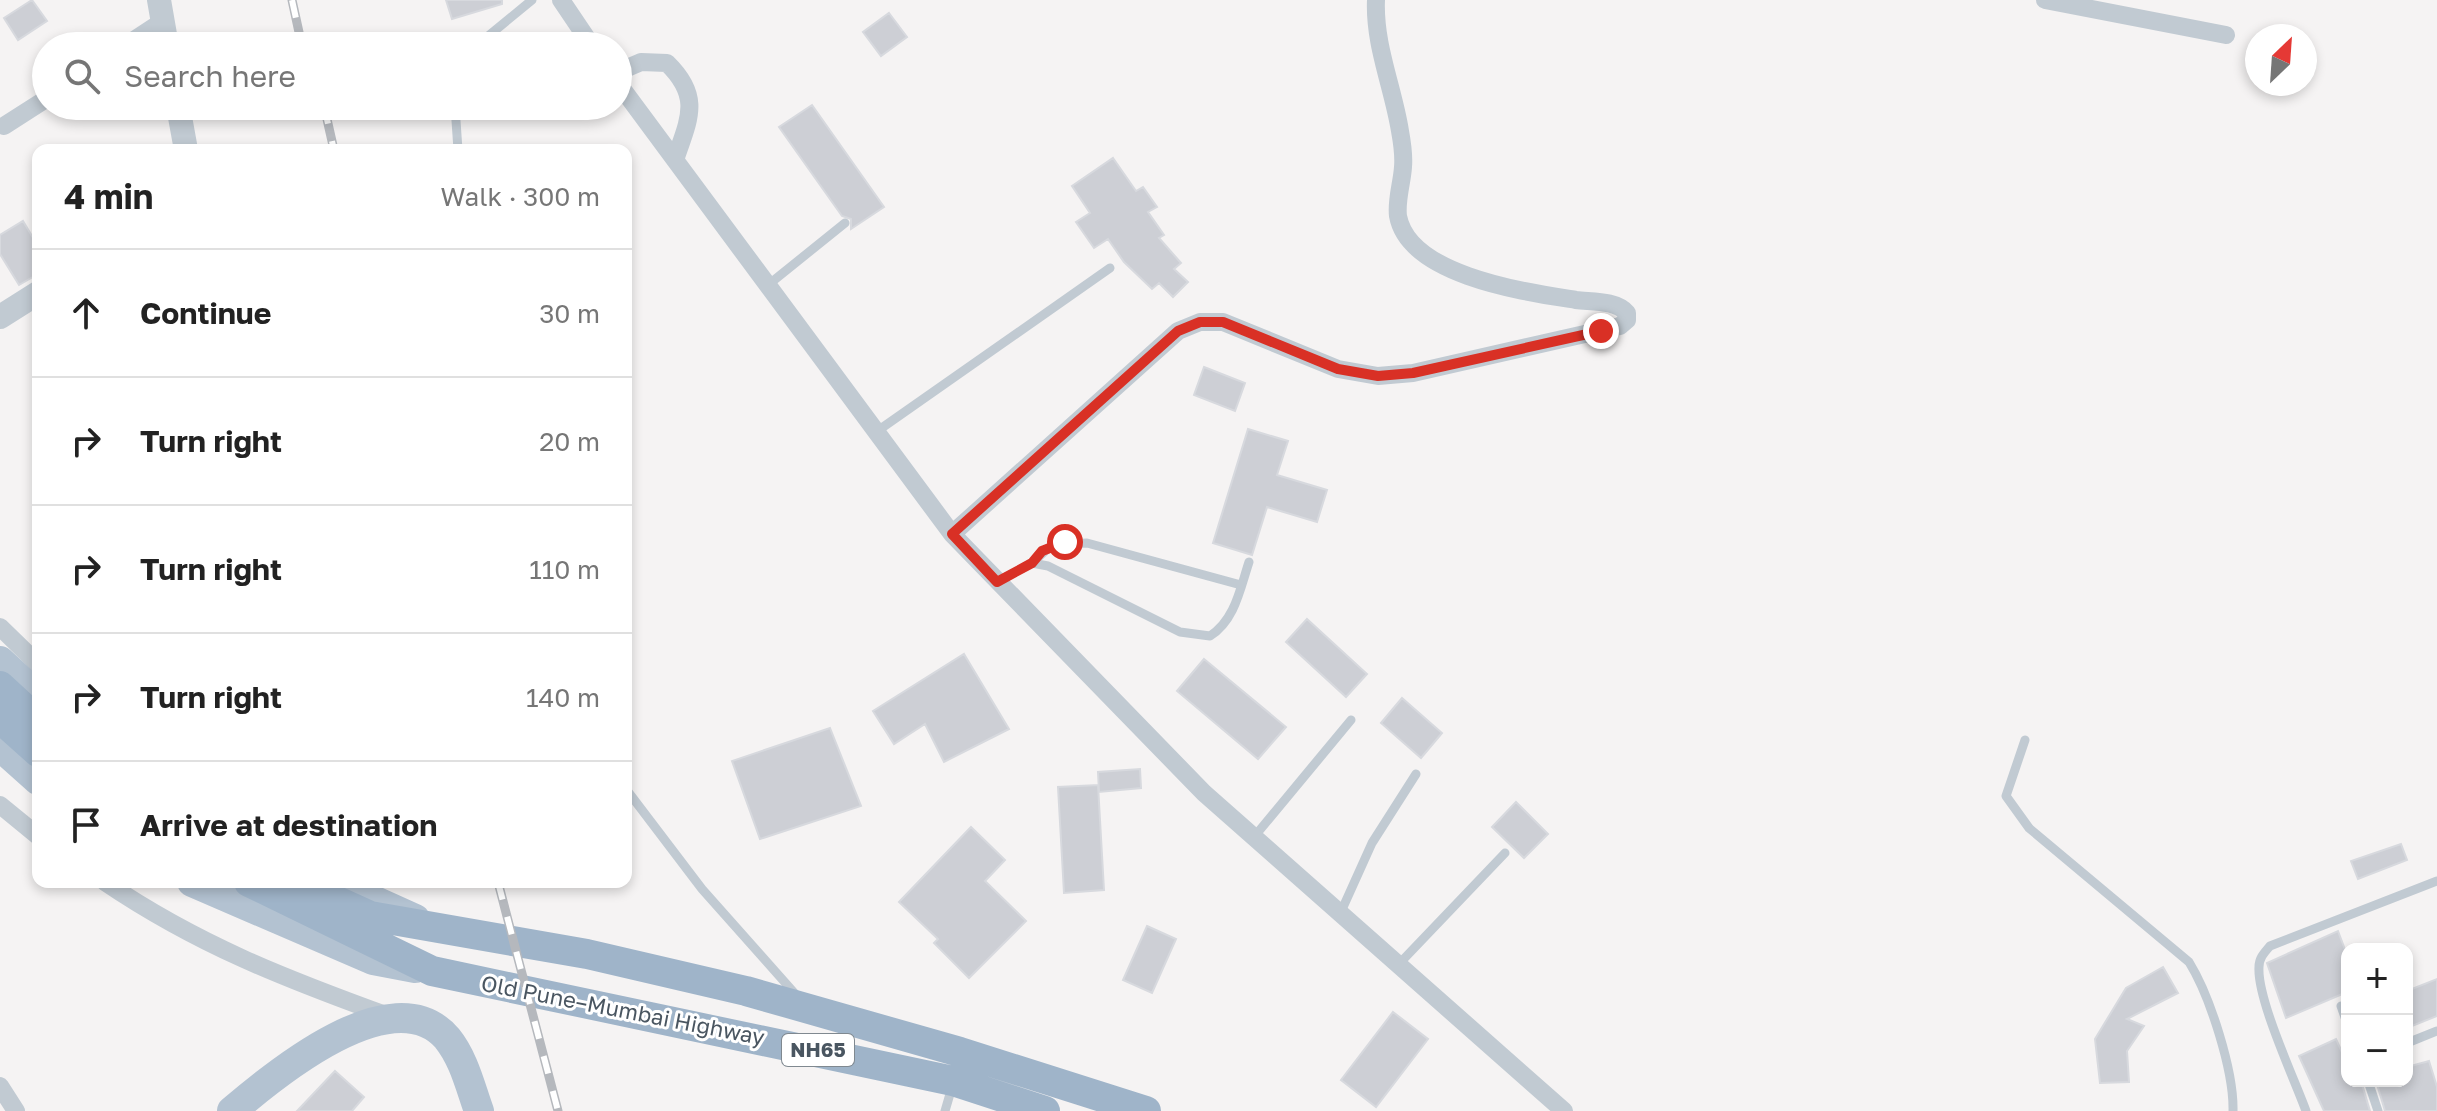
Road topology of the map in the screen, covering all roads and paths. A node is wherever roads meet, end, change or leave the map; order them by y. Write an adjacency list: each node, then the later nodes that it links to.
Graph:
1 (532, 0): 8 (lane)
2 (561, 0): 9 (street)
3 (1376, 0): 26 (street)
4 (2045, 0): 10 (street)
5 (161, 11): 6 (street); 7 (street)
6 (139, 32)
7 (165, 32)
8 (493, 32)
9 (583, 32)
10 (2226, 35)
11 (632, 66): 19 (street)
12 (632, 102): 19 (street)
13 (32, 108): 16 (street)
14 (181, 120): 17 (street)
15 (456, 120): 18 (lane)
16 (4, 126)
17 (185, 144)
18 (458, 144)
19 (675, 160): 22 (street)
20 (845, 223): 22 (lane)
21 (1110, 268): 25 (lane)
22 (768, 285): 25 (street)
23 (32, 297): 24 (street)
24 (0, 317)
25 (876, 432): 26 (street)
26 (952, 534): 29 (street)
27 (1249, 562): 30 (lane)
28 (1032, 563): 29 (lane); 30 (lane); 30 (lane)
29 (997, 582): 47 (street)
30 (1241, 585)
31 (0, 627): 32 (street)
32 (32, 658)
33 (0, 661): 35 (main road)
34 (0, 686): 36 (highway)
35 (32, 690)
36 (32, 715)
37 (0, 718): 41 (highway)
38 (1351, 720): 47 (lane)
39 (2025, 740): 74 (lane)
40 (0, 746): 43 (main road)
41 (32, 747)
42 (1416, 774): 55 (lane)
43 (32, 775)
44 (632, 797): 60 (lane)
45 (0, 805): 46 (street)
46 (32, 831)
47 (1254, 837): 55 (street)
48 (1505, 853): 58 (lane)
49 (2437, 881): 75 (lane)
50 (114, 888): 61 (street)
51 (206, 888): 59 (main road)
52 (265, 888): 57 (highway, NH65)
53 (304, 888): 57 (highway, NH65)
54 (346, 888): 56 (main road)
55 (1340, 914): 58 (street)
56 (426, 924): 57 (highway, NH65); 60 (highway, Old Pune–Mumbai Highway)
57 (366, 927): 59 (highway, NH65)
58 (1398, 965): 73 (street)
59 (432, 971): 64 (highway, Old Pune–Mumbai Highway / NH65)
60 (809, 1010): 64 (highway, Old Pune–Mumbai Highway / NH65)
61 (396, 1018): 68 (main road); 69 (main road)
62 (2437, 1031): 63 (lane)
63 (2413, 1041)
64 (956, 1067): 70 (lane); 71 (highway, Old Pune–Mumbai Highway / NH65); 72 (highway, Old Pune–Mumbai Highway / NH65)
65 (0, 1086): 67 (street)
66 (2370, 1087): 76 (lane)
67 (16, 1111)
68 (232, 1111)
69 (479, 1111)
70 (945, 1111)
71 (1045, 1111)
72 (1146, 1111)
73 (1564, 1111)
74 (2233, 1111)
75 (2306, 1111)
76 (2378, 1111)

